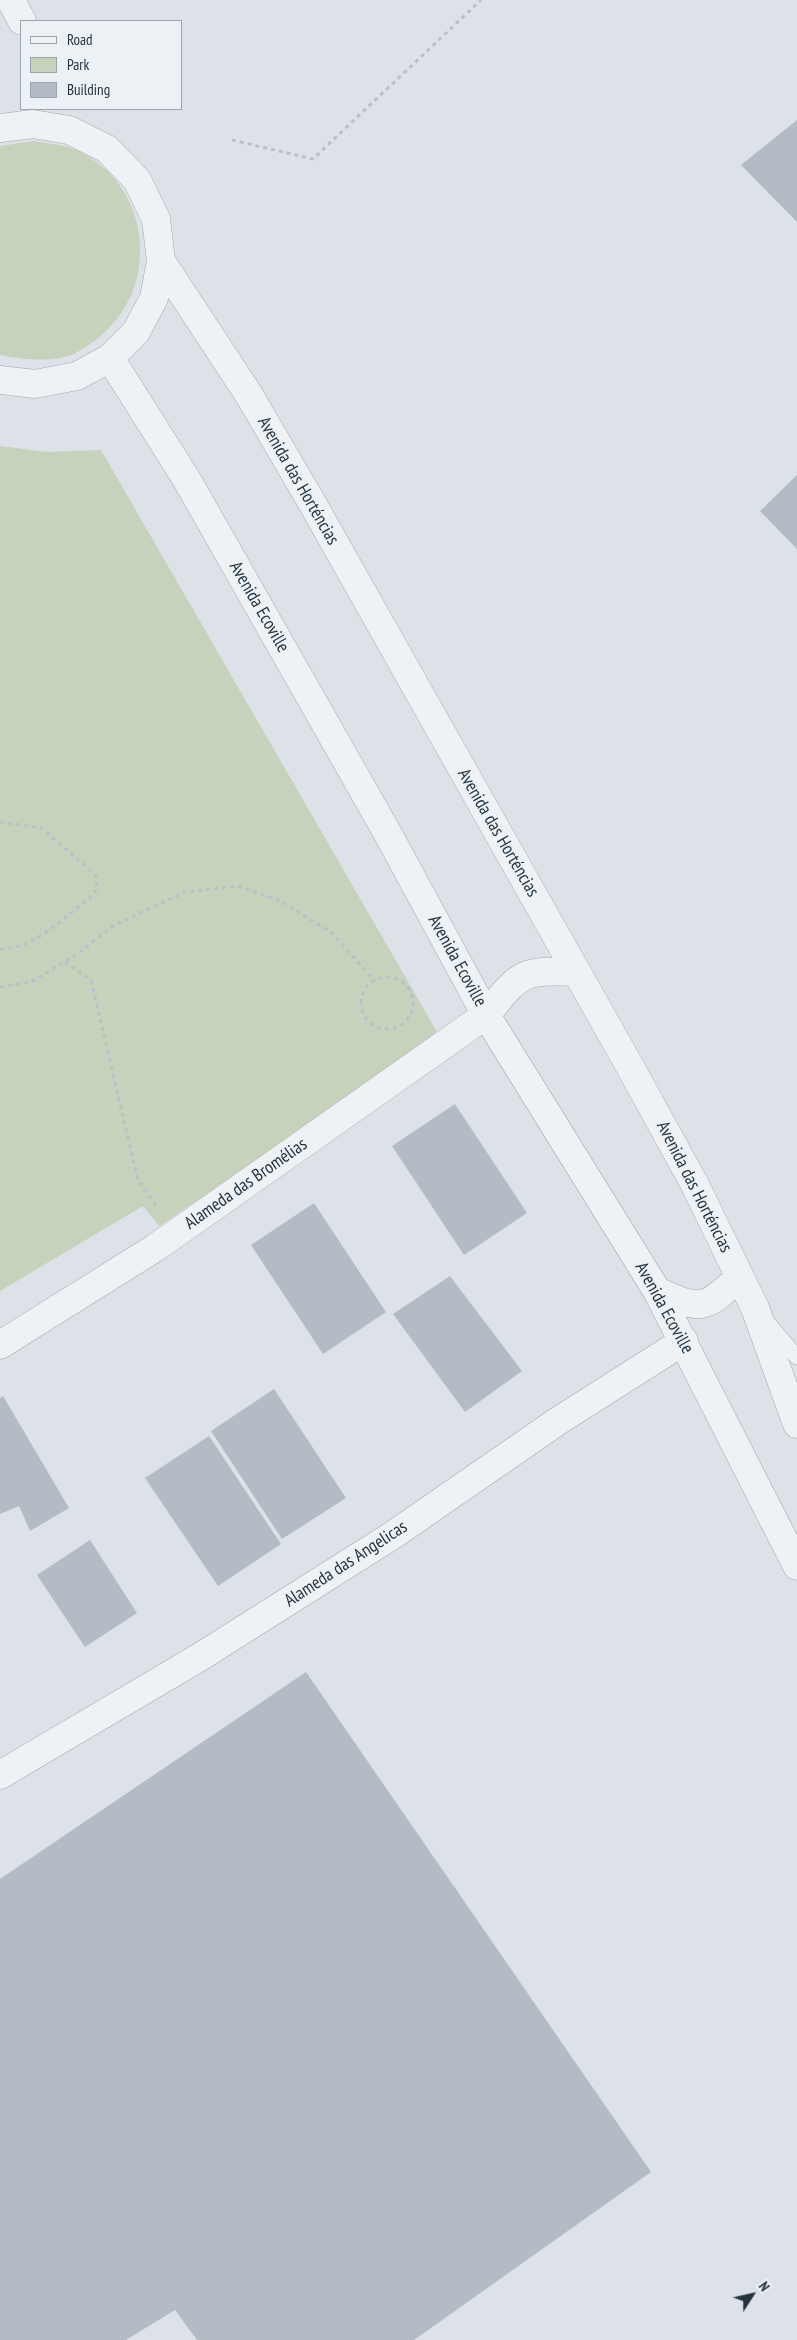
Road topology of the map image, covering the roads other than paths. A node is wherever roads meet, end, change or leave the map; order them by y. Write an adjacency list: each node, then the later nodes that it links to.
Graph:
1 (11, 0): 2 (street)
2 (21, 20)
3 (65, 120): 4 (street, Avenida das Horténcias); 5 (street, Avenida das Horténcias)
4 (0, 128)
5 (161, 261): 6 (street, Avenida das Horténcias); 8 (street, Avenida das Horténcias)
6 (110, 358): 7 (street, Avenida das Horténcias); 9 (street, Avenida Ecoville)
7 (0, 380)
8 (577, 972): 9 (street, Alameda das Bromélias); 10 (street, Avenida das Horténcias)
9 (486, 1015): 11 (street, Avenida Ecoville); 14 (street, Alameda das Bromélias)
10 (739, 1278): 11 (street); 12 (street, Avenida das Horténcias)
11 (657, 1291): 13 (street, Avenida Ecoville)
12 (755, 1308): 15 (lane); 16 (street, Avenida das Horténcias)
13 (684, 1341): 17 (street, Avenida Ecoville); 18 (street, Alameda das Angelicas)
14 (0, 1345)
15 (797, 1357)
16 (797, 1424)
17 (797, 1566)
18 (0, 1775)

